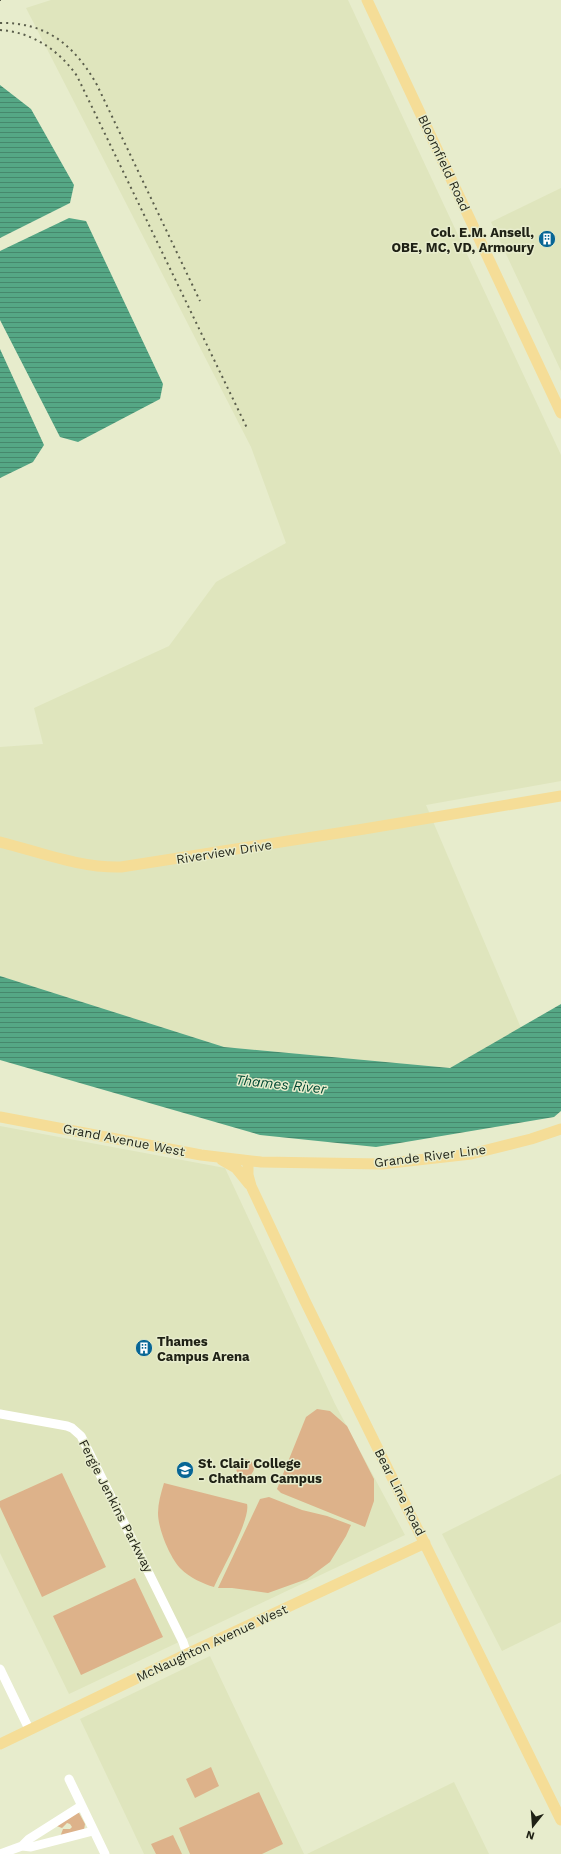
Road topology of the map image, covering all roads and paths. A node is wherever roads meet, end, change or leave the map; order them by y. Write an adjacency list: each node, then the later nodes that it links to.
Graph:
1 (367, 0): 2 (main road, Bloomfield Road)
2 (561, 413)
3 (561, 796): 4 (main road, Riverview Drive)
4 (0, 842)
5 (0, 1117): 7 (main road, Grand Avenue West)
6 (561, 1129): 8 (main road, Grande River Line)
7 (210, 1156): 8 (main road, Grand Avenue West); 9 (main road)
8 (248, 1161): 9 (main road, Bear Line Road)
9 (251, 1186): 11 (main road, Bear Line Road)
10 (0, 1414): 12 (street, Fergie Jenkins Parkway)
11 (425, 1543): 12 (main road, McNaughton Avenue West); 18 (main road, Bear Line Road)
12 (187, 1654): 14 (main road, McNaughton Avenue West)
13 (0, 1669): 14 (street)
14 (29, 1729): 15 (main road, McNaughton Avenue West)
15 (0, 1744)
16 (68, 1779): 17 (street)
17 (81, 1806): 19 (street); 20 (street)
18 (561, 1820)
19 (93, 1831): 20 (street); 22 (street)
20 (22, 1846): 21 (street)
21 (0, 1854)
22 (105, 1854)

